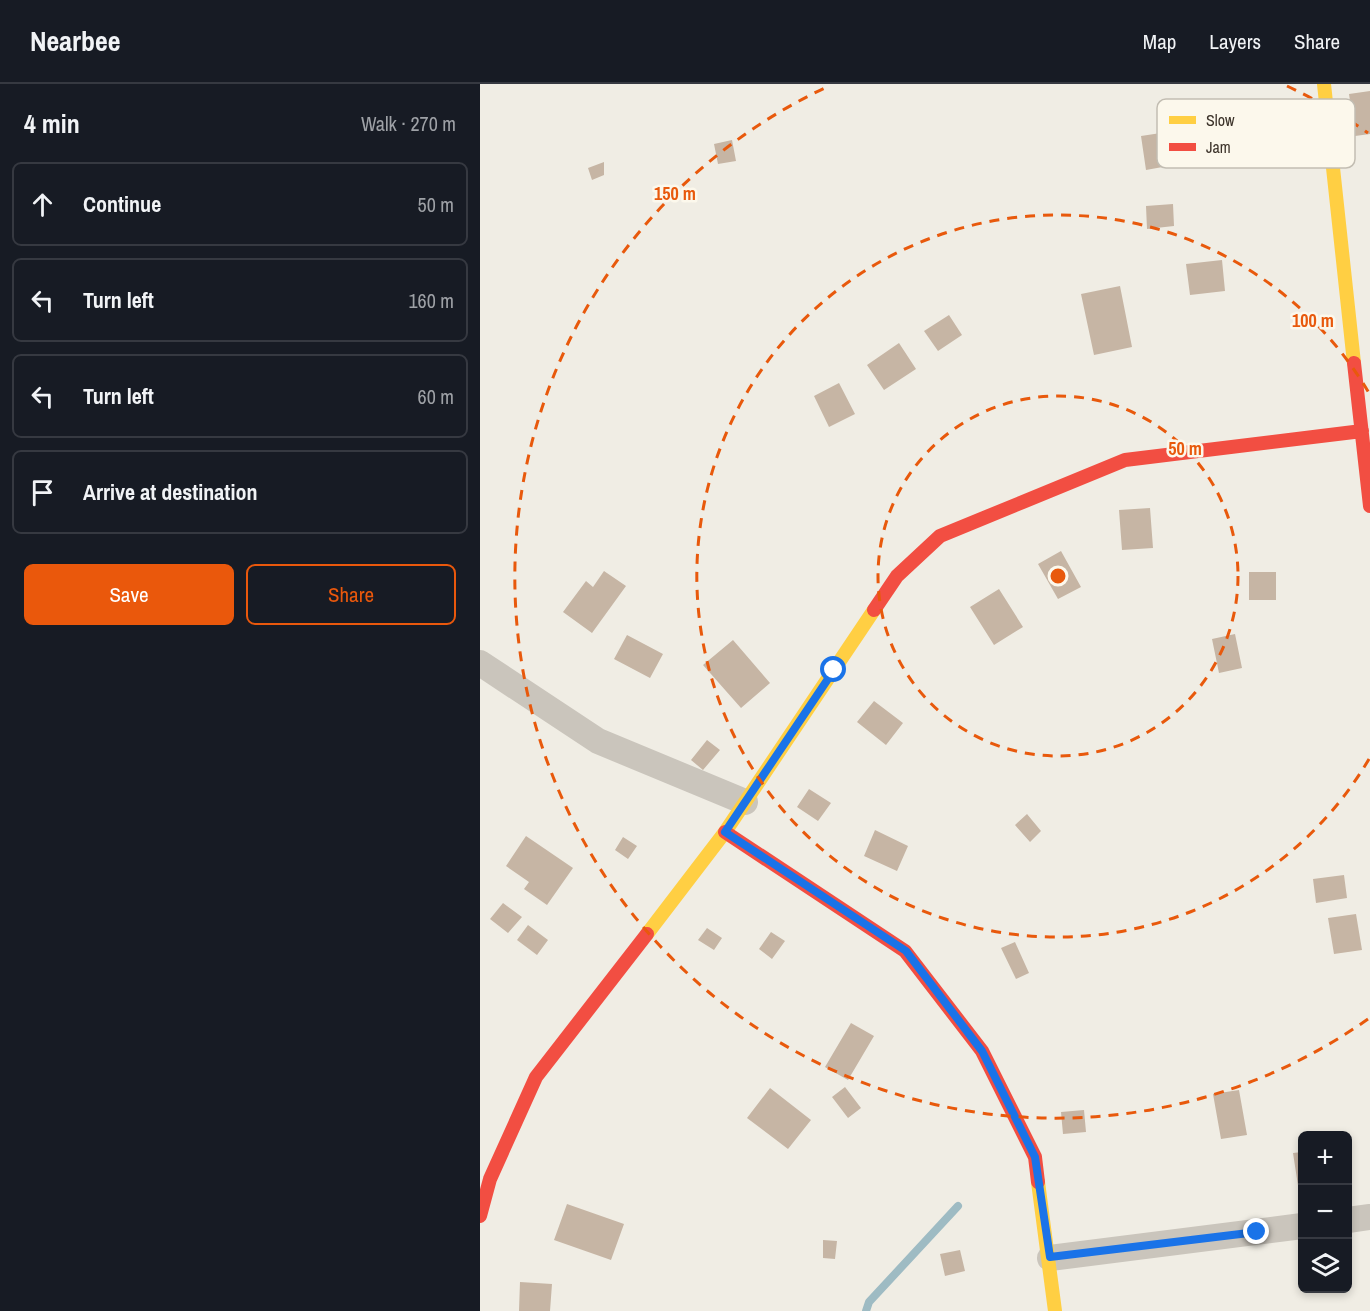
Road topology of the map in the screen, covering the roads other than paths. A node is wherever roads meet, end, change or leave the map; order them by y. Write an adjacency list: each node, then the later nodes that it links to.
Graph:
1 (1324, 84): 2 (street)
2 (1326, 99)
3 (1333, 168): 4 (street)
4 (1362, 431): 5 (street); 7 (street)
5 (1370, 506)
6 (480, 663): 7 (street)
7 (745, 802): 8 (street)
8 (725, 832): 9 (street); 13 (street)
9 (480, 1216)
10 (1370, 1217): 11 (street)
11 (1352, 1219)
12 (1298, 1226): 13 (street)
13 (1050, 1257): 14 (street)
14 (1055, 1311)

